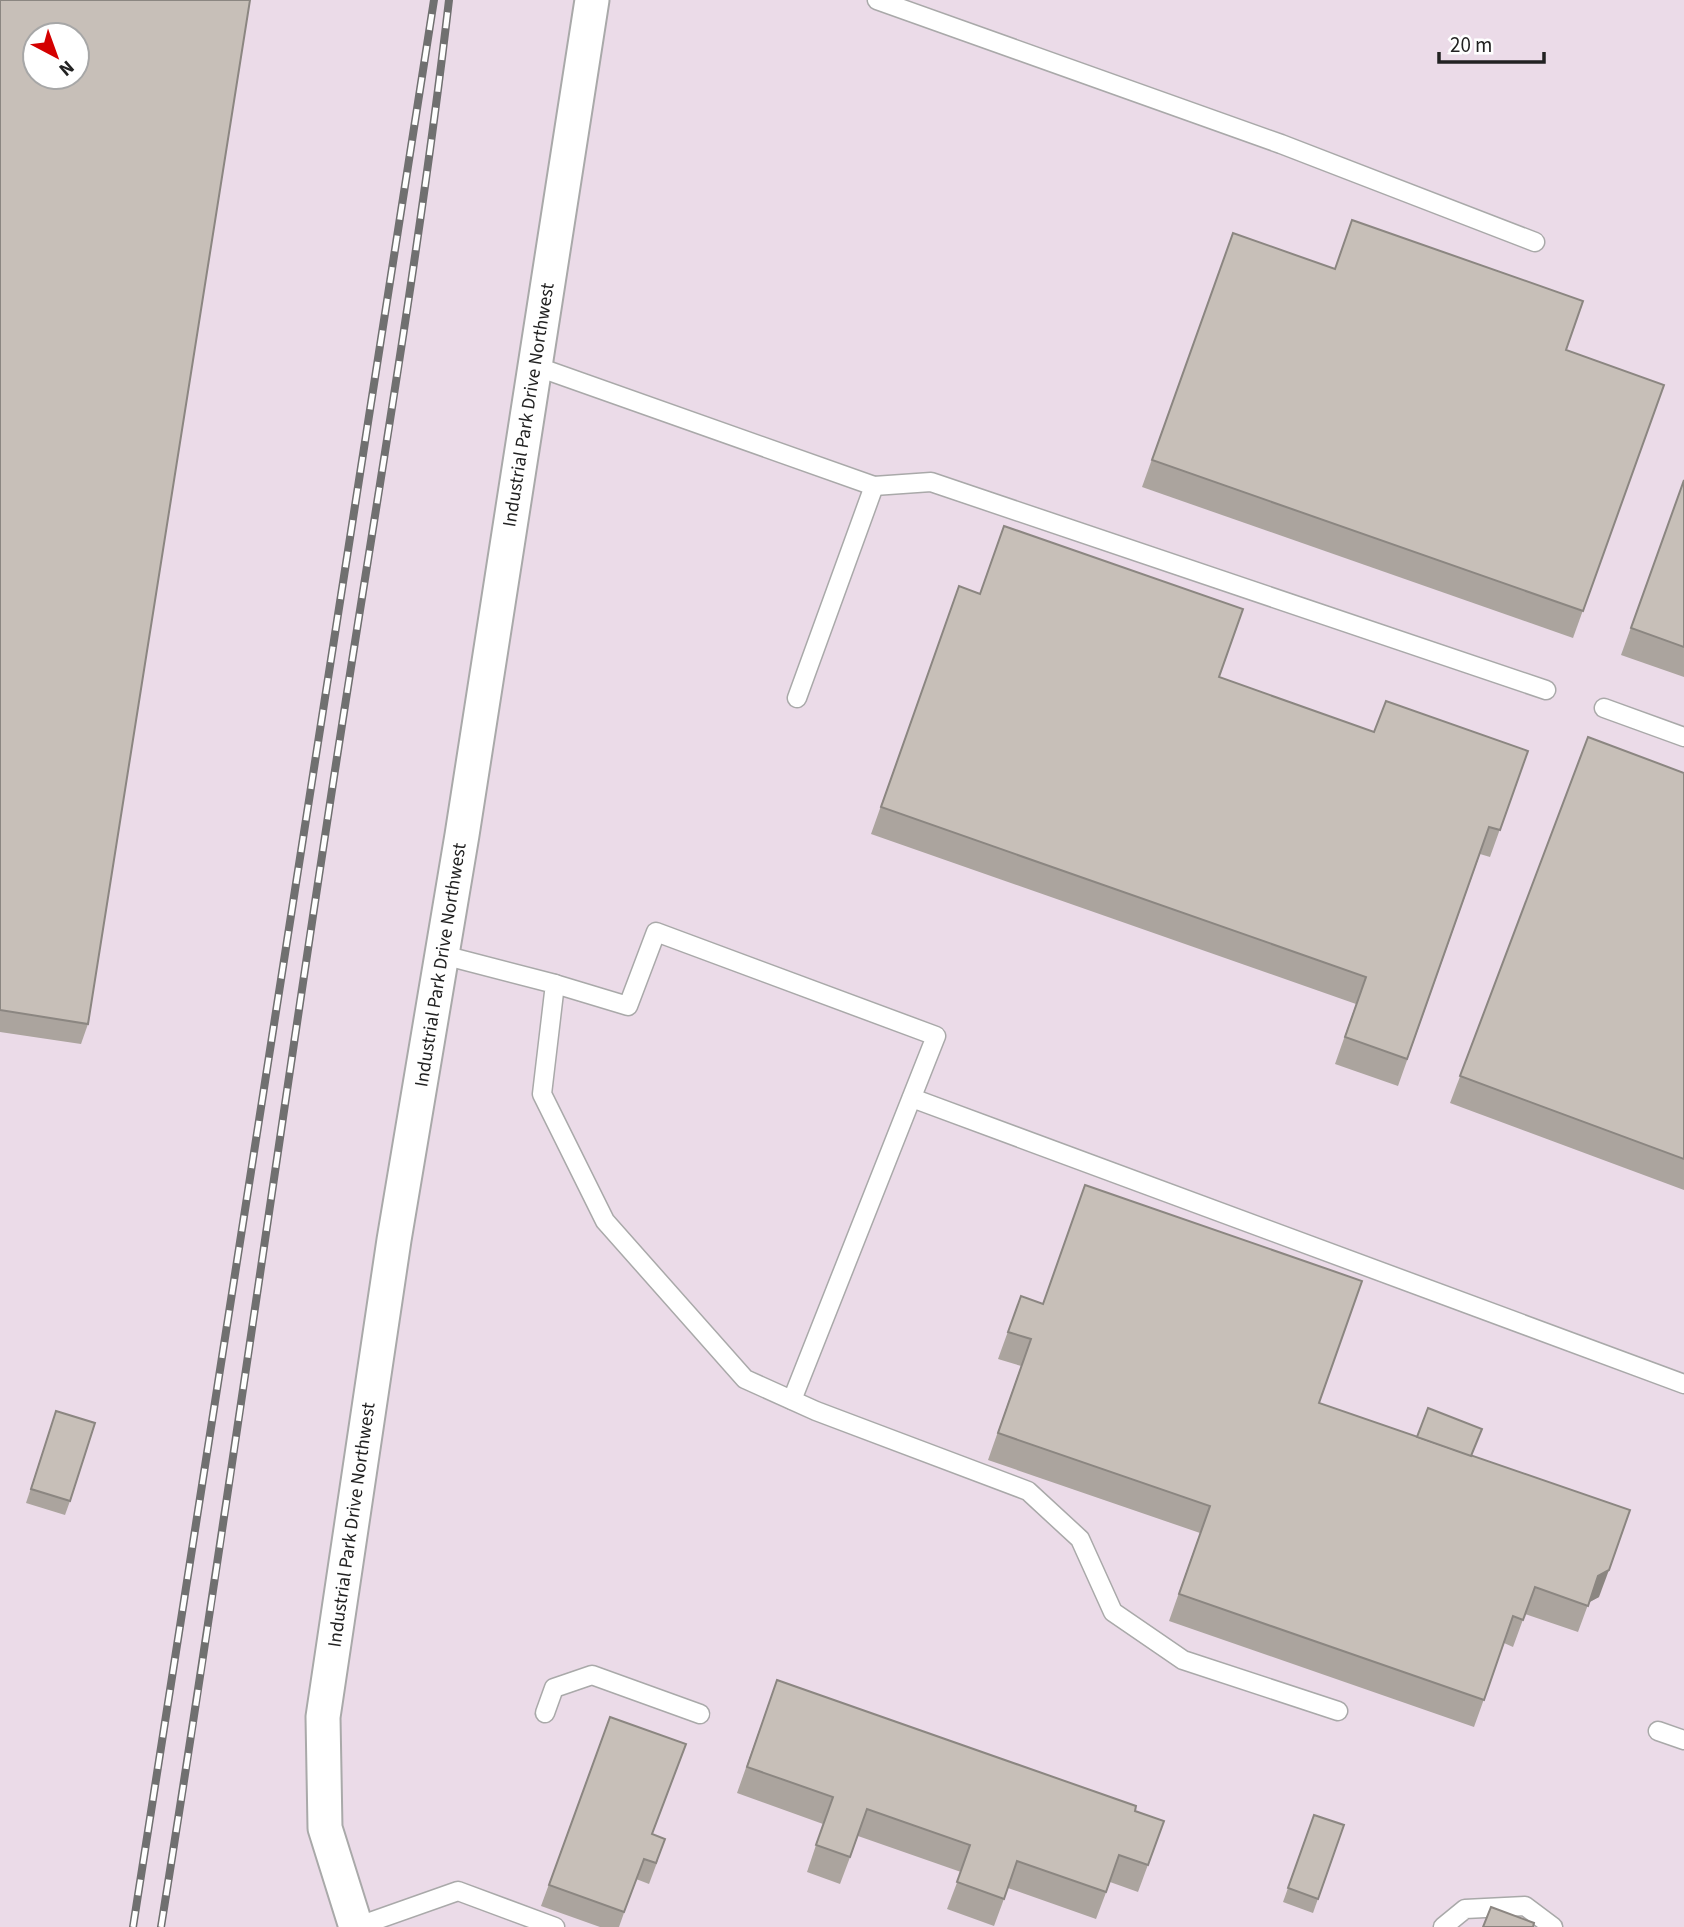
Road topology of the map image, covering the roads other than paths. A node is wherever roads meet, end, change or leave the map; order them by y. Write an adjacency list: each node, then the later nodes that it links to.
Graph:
1 (592, 0): 4 (street, Industrial Park Drive Northwest)
2 (877, 0): 3 (lane)
3 (1535, 242)
4 (535, 366): 5 (lane); 10 (street, Industrial Park Drive Northwest)
5 (874, 486): 6 (lane); 7 (lane)
6 (1546, 690)
7 (797, 698)
8 (1604, 708): 9 (lane)
9 (1684, 737)
10 (443, 955): 11 (lane); 20 (street, Industrial Park Drive Northwest)
11 (555, 984): 12 (lane); 14 (lane)
12 (912, 1098): 13 (lane); 14 (lane)
13 (1684, 1384)
14 (792, 1401): 15 (lane)
15 (1338, 1711)
16 (545, 1713): 17 (lane)
17 (700, 1714)
18 (1658, 1731): 19 (lane)
19 (1684, 1740)
20 (356, 1927): 21 (lane)
21 (555, 1927)
22 (1443, 1927): 23 (lane)
23 (1553, 1927)

